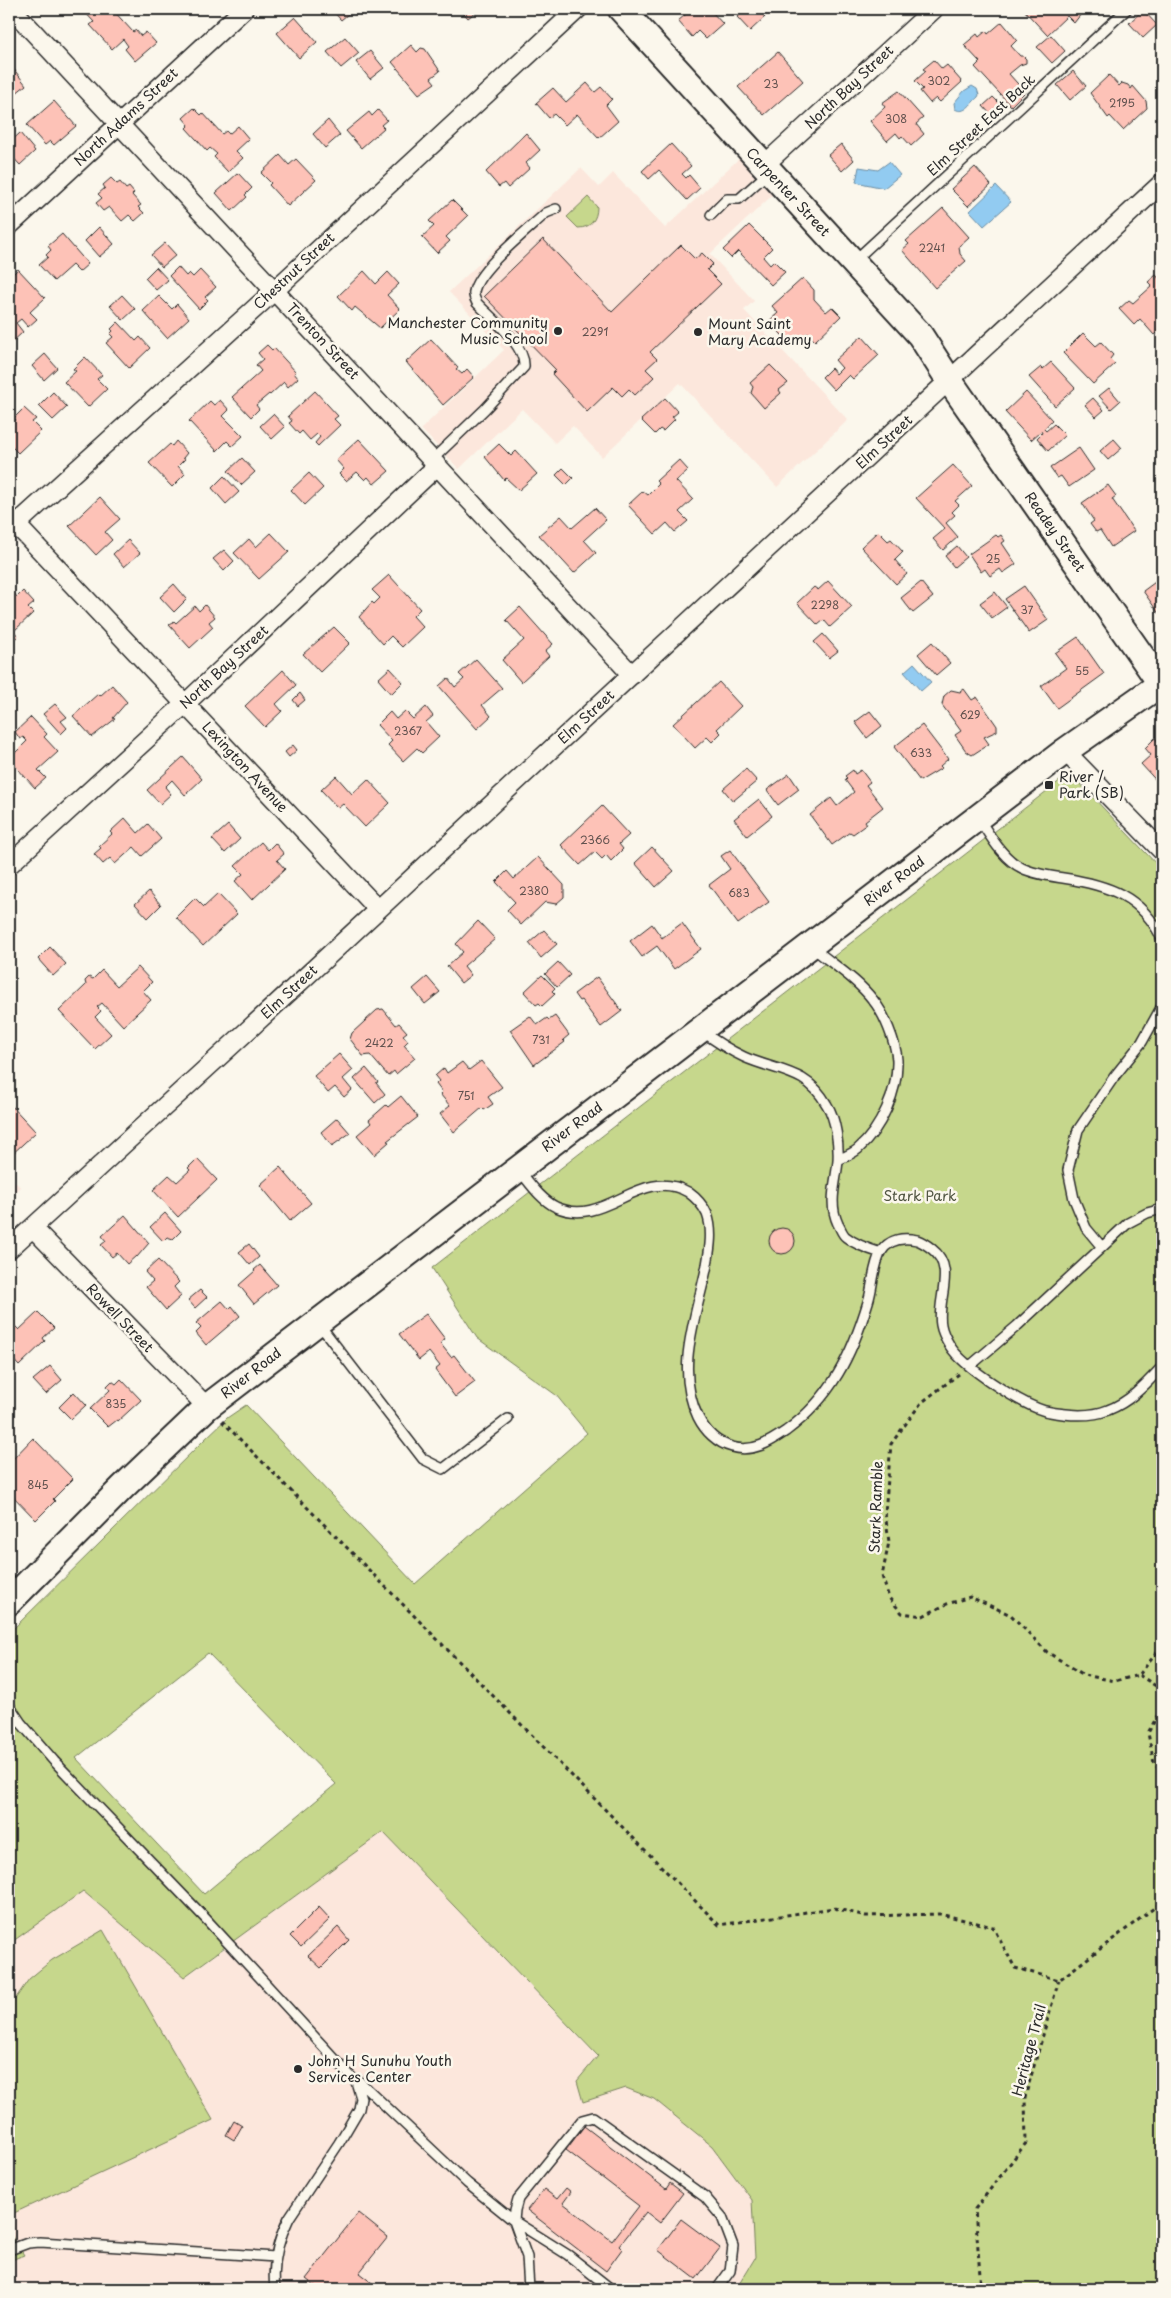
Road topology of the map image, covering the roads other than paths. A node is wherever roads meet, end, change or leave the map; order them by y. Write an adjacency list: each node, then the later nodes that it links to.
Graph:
1 (12, 9): 7 (street, Trenton Street)
2 (244, 9): 7 (street, North Adams Street)
3 (578, 9): 14 (street, Chestnut Street)
4 (621, 9): 8 (street, Carpenter Street)
5 (934, 9): 8 (street, North Bay Street)
6 (1127, 9): 13 (lane, Elm Street East Back)
7 (119, 124): 12 (street, North Adams Street); 14 (street, Trenton Street)
8 (766, 169): 11 (lane); 13 (street, Carpenter Street)
9 (1162, 183): 15 (street, Elm Street)
10 (556, 209): 16 (lane)
11 (711, 215)
12 (9, 226)
13 (853, 262): 15 (street, Carpenter Street)
14 (275, 290): 16 (street, Trenton Street); 17 (street, Chestnut Street)
15 (949, 380): 18 (street, Elm Street); 19 (street, Readey Street)
16 (434, 463): 18 (street, Trenton Street); 20 (street, North Bay Street)
17 (11, 524): 20 (street, Lexington Avenue)
18 (632, 675): 25 (street, Elm Street)
19 (1162, 683): 21 (street, River Road)
20 (186, 703): 24 (street, North Bay Street); 25 (street, Lexington Avenue)
21 (1065, 751): 22 (street, River Road); 23 (street)
22 (978, 817): 26 (lane); 27 (street, River Road)
23 (1162, 851)
24 (9, 865)
25 (378, 909): 33 (street, Elm Street)
26 (1162, 939)
27 (810, 946): 29 (street, River Road); 30 (lane)
28 (1162, 1006): 34 (lane)
29 (700, 1029): 30 (lane); 31 (street, River Road)
30 (838, 1160): 36 (lane)
31 (518, 1168): 36 (lane); 37 (street, River Road)
32 (1162, 1209): 34 (lane)
33 (33, 1228): 35 (street, Elm Street); 40 (street, Rowell Street)
34 (1101, 1246): 38 (lane)
35 (9, 1249)
36 (881, 1253): 38 (lane)
37 (318, 1322): 40 (street, River Road); 41 (lane)
38 (970, 1366): 39 (lane)
39 (1162, 1367)
40 (214, 1413): 42 (street, River Road)
41 (508, 1418)
42 (9, 1602)
43 (9, 1705): 44 (lane)
44 (352, 2075): 45 (lane); 47 (lane)
45 (514, 2221): 49 (lane); 50 (lane); 51 (lane)
46 (9, 2250): 47 (lane)
47 (276, 2257): 48 (lane)
48 (276, 2289)
49 (529, 2289)
50 (610, 2289)
51 (717, 2289)

